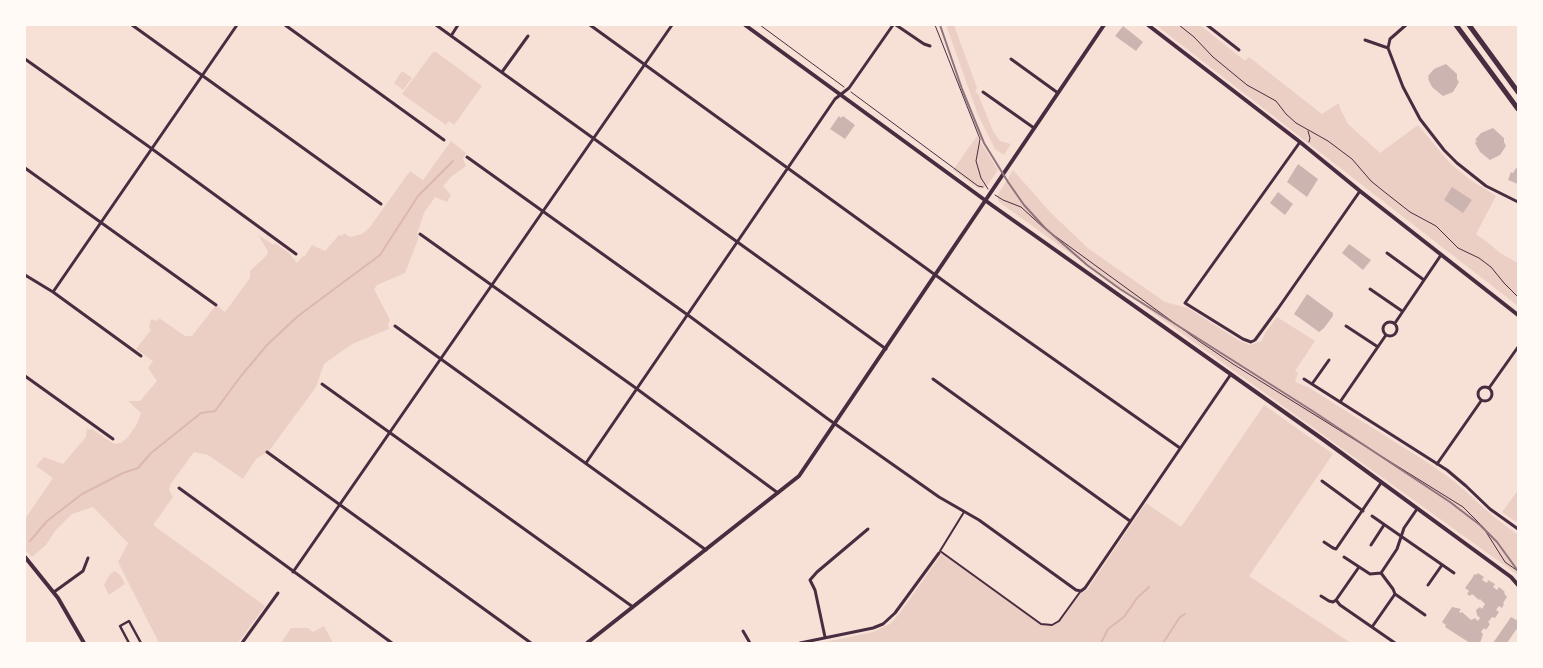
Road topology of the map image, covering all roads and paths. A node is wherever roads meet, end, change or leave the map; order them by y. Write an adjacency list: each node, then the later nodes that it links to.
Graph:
1 (132, 25): 29 (street)
2 (237, 25): 29 (street)
3 (285, 25): 40 (street)
4 (436, 25): 19 (street)
5 (458, 25): 19 (street)
6 (590, 25): 27 (street)
7 (672, 25): 27 (street)
8 (745, 25): 35 (street)
9 (760, 25): 30 (path)
10 (894, 25): 22 (street); 35 (street)
11 (935, 25): 31 (path)
12 (1104, 25): 34 (street)
13 (1148, 25): 41 (street)
14 (1179, 25): 38 (path)
15 (1207, 25): 24 (street)
16 (1406, 25): 23 (street)
17 (1456, 25): 36 (main road)
18 (1469, 25): 33 (main road)
19 (451, 36): 28 (street)
20 (528, 36): 28 (street)
21 (1365, 40): 23 (street)
22 (930, 46)
23 (1388, 48): 50 (street)
24 (1240, 50)
25 (25, 59): 43 (street)
26 (1011, 59): 34 (street)
27 (645, 65): 39 (street); 46 (street)
28 (502, 72): 39 (street)
29 (203, 75): 43 (street); 51 (street)
30 (844, 87)
31 (850, 92)
32 (983, 92): 37 (street)
33 (1518, 92)
34 (1058, 93): 37 (street)
35 (841, 95): 46 (street); 49 (street)
36 (1518, 109)
37 (1034, 128): 49 (street)
38 (1307, 130): 42 (path); 65 (path)
39 (594, 139): 52 (street); 55 (street)
40 (444, 140)
41 (1300, 142): 42 (street); 47 (street)
42 (1306, 146): 47 (street)
43 (152, 149): 53 (street); 57 (street)
44 (467, 157): 52 (street)
45 (25, 168): 53 (street)
46 (789, 168): 55 (street); 60 (street)
47 (1360, 191): 58 (street)
48 (997, 196): 120 (path)
49 (986, 200): 60 (street); 80 (street)
50 (1518, 202)
51 (381, 204)
52 (543, 212): 62 (street); 68 (street)
53 (102, 222): 64 (street); 66 (street)
54 (420, 234): 62 (street)
55 (738, 242): 68 (street); 76 (street)
56 (1387, 253): 61 (street)
57 (296, 254)
58 (1441, 255): 61 (street); 69 (street)
59 (25, 275): 64 (street)
60 (936, 275): 76 (street); 93 (street)
61 (1424, 280): 67 (street)
62 (492, 286): 78 (street); 87 (street)
63 (1370, 288): 67 (street)
64 (53, 292): 77 (street)
65 (1518, 297)
66 (216, 305)
67 (1402, 311): 70 (street)
68 (687, 315): 87 (street); 90 (street)
69 (1518, 315)
70 (1394, 323): 73 (street); 73 (street)
71 (395, 326): 78 (street)
72 (1346, 326): 74 (street)
73 (1386, 335): 74 (street)
74 (1378, 347): 89 (street)
75 (1518, 347): 86 (street)
76 (886, 349): 90 (street)
77 (141, 356)
78 (442, 359): 91 (street); 95 (street)
79 (1328, 360): 85 (street)
80 (1231, 374): 93 (street); 98 (street)
81 (25, 376): 92 (street)
82 (1304, 378): 85 (street)
83 (933, 379): 106 (street)
84 (322, 384): 91 (street)
85 (1312, 384): 89 (street)
86 (1490, 388): 88 (street); 88 (street)
87 (637, 389): 95 (street); 100 (street)
88 (1481, 400): 96 (street)
89 (1340, 402): 96 (street)
90 (836, 424): 100 (street); 104 (street)
91 (391, 433): 101 (street); 134 (street)
92 (112, 439)
93 (1180, 448): 106 (street)
94 (267, 452): 101 (street)
95 (586, 463): 113 (street)
96 (1437, 464): 109 (street)
97 (1322, 481): 103 (street)
98 (1381, 483): 102 (street); 103 (street)
99 (179, 488): 121 (street)
100 (779, 494): 113 (street)
101 (340, 506): 121 (street); 145 (street)
102 (1417, 509): 110 (street); 124 (street)
103 (1363, 511): 111 (street)
104 (964, 512): 114 (lane); 128 (street)
105 (1372, 516): 107 (street)
106 (1130, 520): 128 (street)
107 (1384, 525): 110 (street); 112 (street)
108 (868, 529): 138 (street)
109 (1518, 529)
110 (1400, 536): 118 (street); 122 (street)
111 (1324, 542)
112 (1371, 545)
113 (706, 550): 134 (street)
114 (940, 552): 128 (lane); 138 (street)
115 (25, 557): 129 (street)
116 (1344, 557): 119 (street)
117 (88, 558): 129 (street)
118 (1442, 565): 123 (street); 127 (street)
119 (1359, 567): 122 (street); 133 (street)
120 (1518, 571)
121 (294, 572): 144 (street)
122 (1381, 573): 131 (street)
123 (1454, 573)
124 (1511, 577): 125 (street); 126 (street)
125 (1518, 579)
126 (1518, 584)
127 (1428, 585)
128 (1081, 591)
129 (54, 592): 140 (street)
130 (278, 593): 143 (street)
131 (1395, 594): 135 (street); 136 (street)
132 (1321, 596): 133 (street)
133 (1336, 600): 136 (street)
134 (633, 607): 139 (street)
135 (1424, 615)
136 (1372, 627): 148 (street)
137 (742, 630): 146 (street)
138 (825, 637): 147 (street)
139 (590, 642)
140 (84, 643)
141 (129, 643): 142 (street)
142 (141, 643)
143 (242, 643)
144 (392, 643)
145 (531, 643)
146 (750, 643)
147 (800, 643)
148 (1395, 643)

